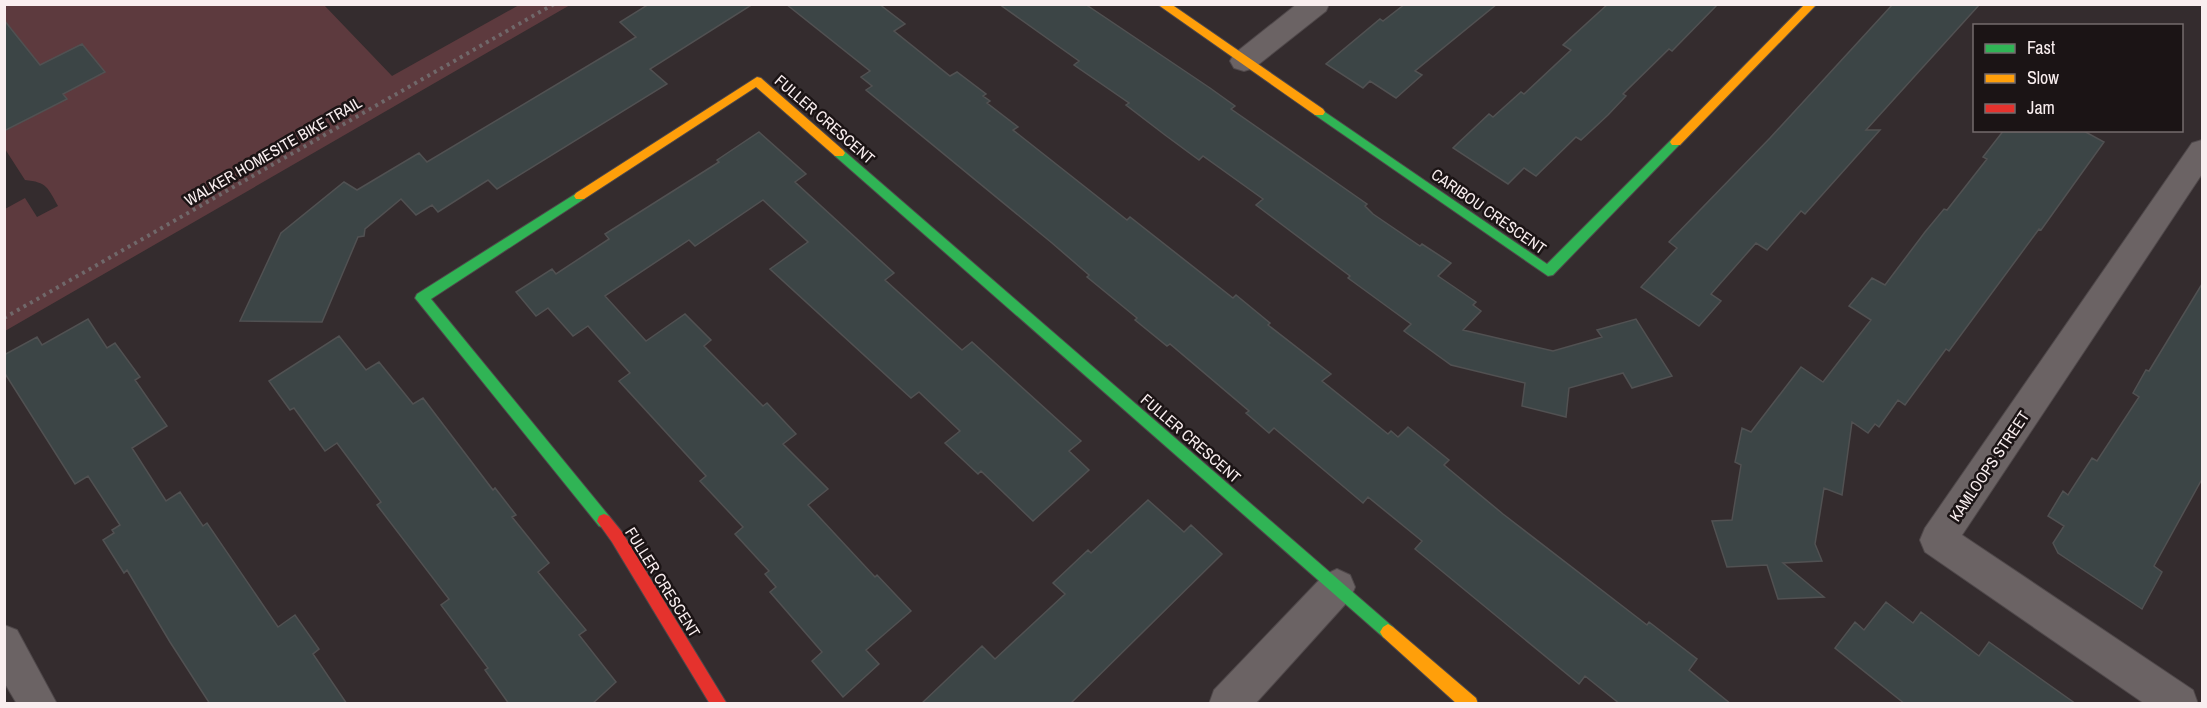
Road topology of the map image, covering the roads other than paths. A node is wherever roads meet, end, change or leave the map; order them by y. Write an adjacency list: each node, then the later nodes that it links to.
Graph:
1 (1162, 4): 4 (street, CARIBOU CRESCENT)
2 (1316, 4): 4 (street)
3 (1812, 4): 4 (street, CARIBOU CRESCENT)
4 (1244, 61)
5 (2202, 151): 12 (street, KAMLOOPS STREET)
6 (1337, 587): 9 (street, FULLER CRESCENT); 10 (street); 11 (street, FULLER CRESCENT)
7 (4, 643): 8 (street)
8 (38, 704)
9 (718, 704)
10 (1228, 704)
11 (1470, 704)
12 (2179, 704)

